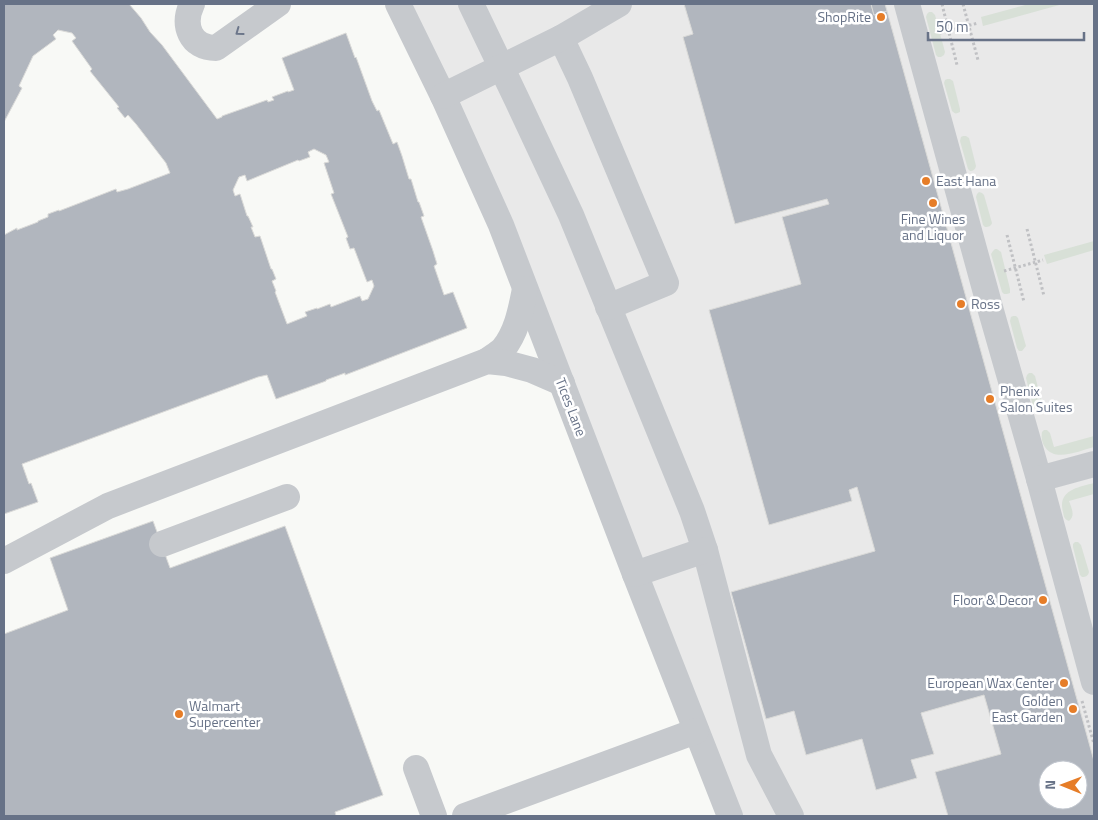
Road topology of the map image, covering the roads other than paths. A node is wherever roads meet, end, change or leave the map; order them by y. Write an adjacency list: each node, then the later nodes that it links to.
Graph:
1 (192, 4): 2 (street, one-way to 1)
2 (278, 4)
3 (398, 4): 9 (street, Tices Lane)
4 (471, 4): 8 (street)
5 (619, 4): 7 (street)
6 (907, 4): 15 (street)
7 (561, 38): 8 (street); 11 (street)
8 (501, 67): 9 (street); 11 (street)
9 (443, 96): 10 (street, Tices Lane)
10 (525, 289): 12 (street); 13 (street, Tices Lane)
11 (608, 307): 18 (street)
12 (487, 361): 13 (street); 19 (street)
13 (562, 383): 20 (street, Tices Lane)
14 (1094, 464): 15 (street)
15 (1039, 479): 21 (street)
16 (287, 497): 17 (street)
17 (162, 544)
18 (705, 550): 20 (street); 27 (street)
19 (4, 561)
20 (635, 574): 22 (street, Tices Lane)
21 (1094, 682)
22 (696, 731): 25 (street); 26 (street, Tices Lane)
23 (416, 768): 24 (street)
24 (434, 816)
25 (465, 816)
26 (730, 816)
27 (791, 816)

